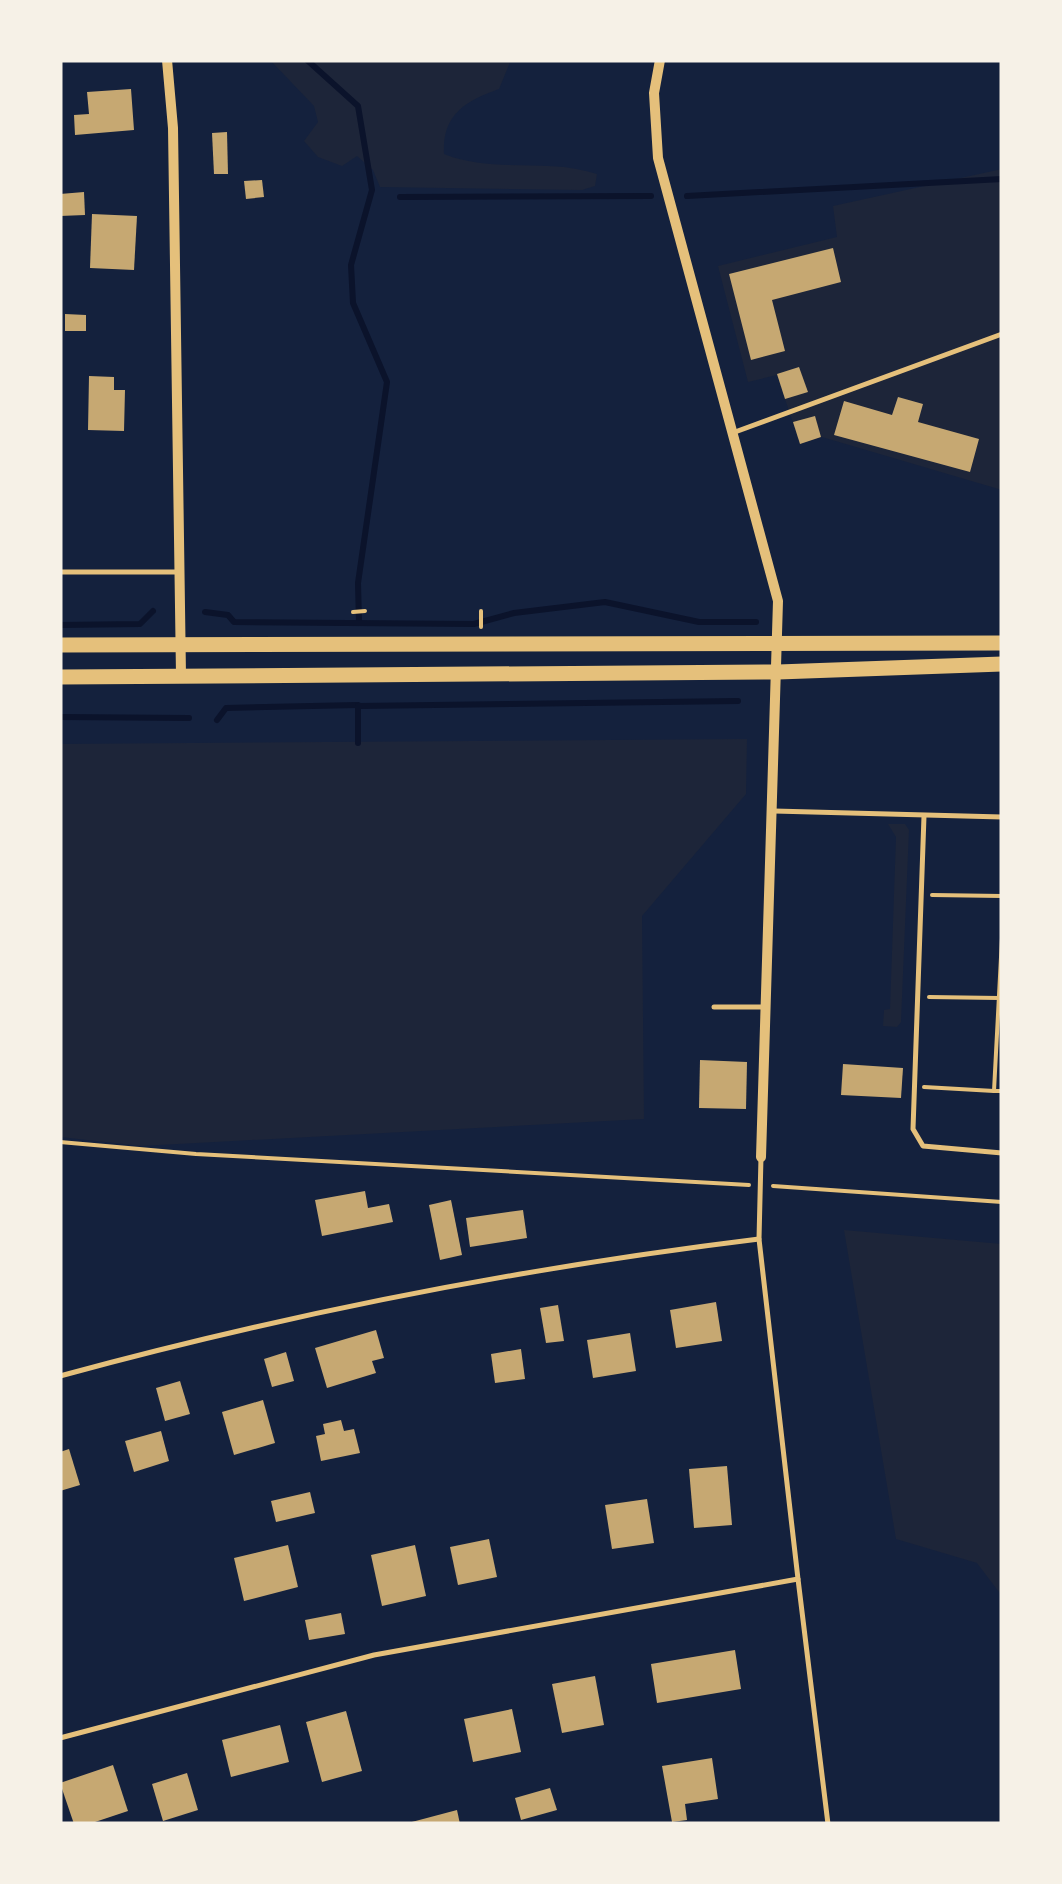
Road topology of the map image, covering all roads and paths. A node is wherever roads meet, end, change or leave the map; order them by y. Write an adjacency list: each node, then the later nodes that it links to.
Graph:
1 (167, 60): 6 (street)
2 (660, 60): 4 (street)
3 (1002, 334): 4 (lane)
4 (735, 432): 11 (street)
5 (60, 572): 6 (lane)
6 (179, 572): 13 (street)
7 (481, 610): 10 (path)
8 (365, 611): 9 (path)
9 (353, 612)
10 (481, 628)
11 (779, 642): 12 (main road); 13 (main road); 16 (street)
12 (1002, 642)
13 (182, 644): 14 (main road); 17 (street)
14 (60, 645)
15 (1002, 664): 16 (main road)
16 (778, 672): 17 (main road); 19 (street)
17 (181, 675): 18 (main road)
18 (60, 677)
19 (774, 812): 20 (lane); 27 (street)
20 (924, 816): 21 (lane); 33 (lane)
21 (1002, 817)
22 (935, 895): 23 (path)
23 (1002, 896)
24 (1002, 938): 26 (path)
25 (930, 997): 26 (path)
26 (999, 998): 30 (path)
27 (766, 1006): 28 (lane); 34 (street)
28 (714, 1007)
29 (926, 1087): 30 (path)
30 (994, 1090): 31 (path)
31 (1002, 1091)
32 (60, 1142): 35 (path)
33 (1002, 1153)
34 (760, 1157): 35 (lane)
35 (760, 1186): 36 (path); 37 (lane)
36 (1002, 1202)
37 (759, 1239): 38 (lane); 39 (lane)
38 (60, 1376)
39 (798, 1579): 40 (lane); 41 (lane)
40 (60, 1738)
41 (828, 1824)

